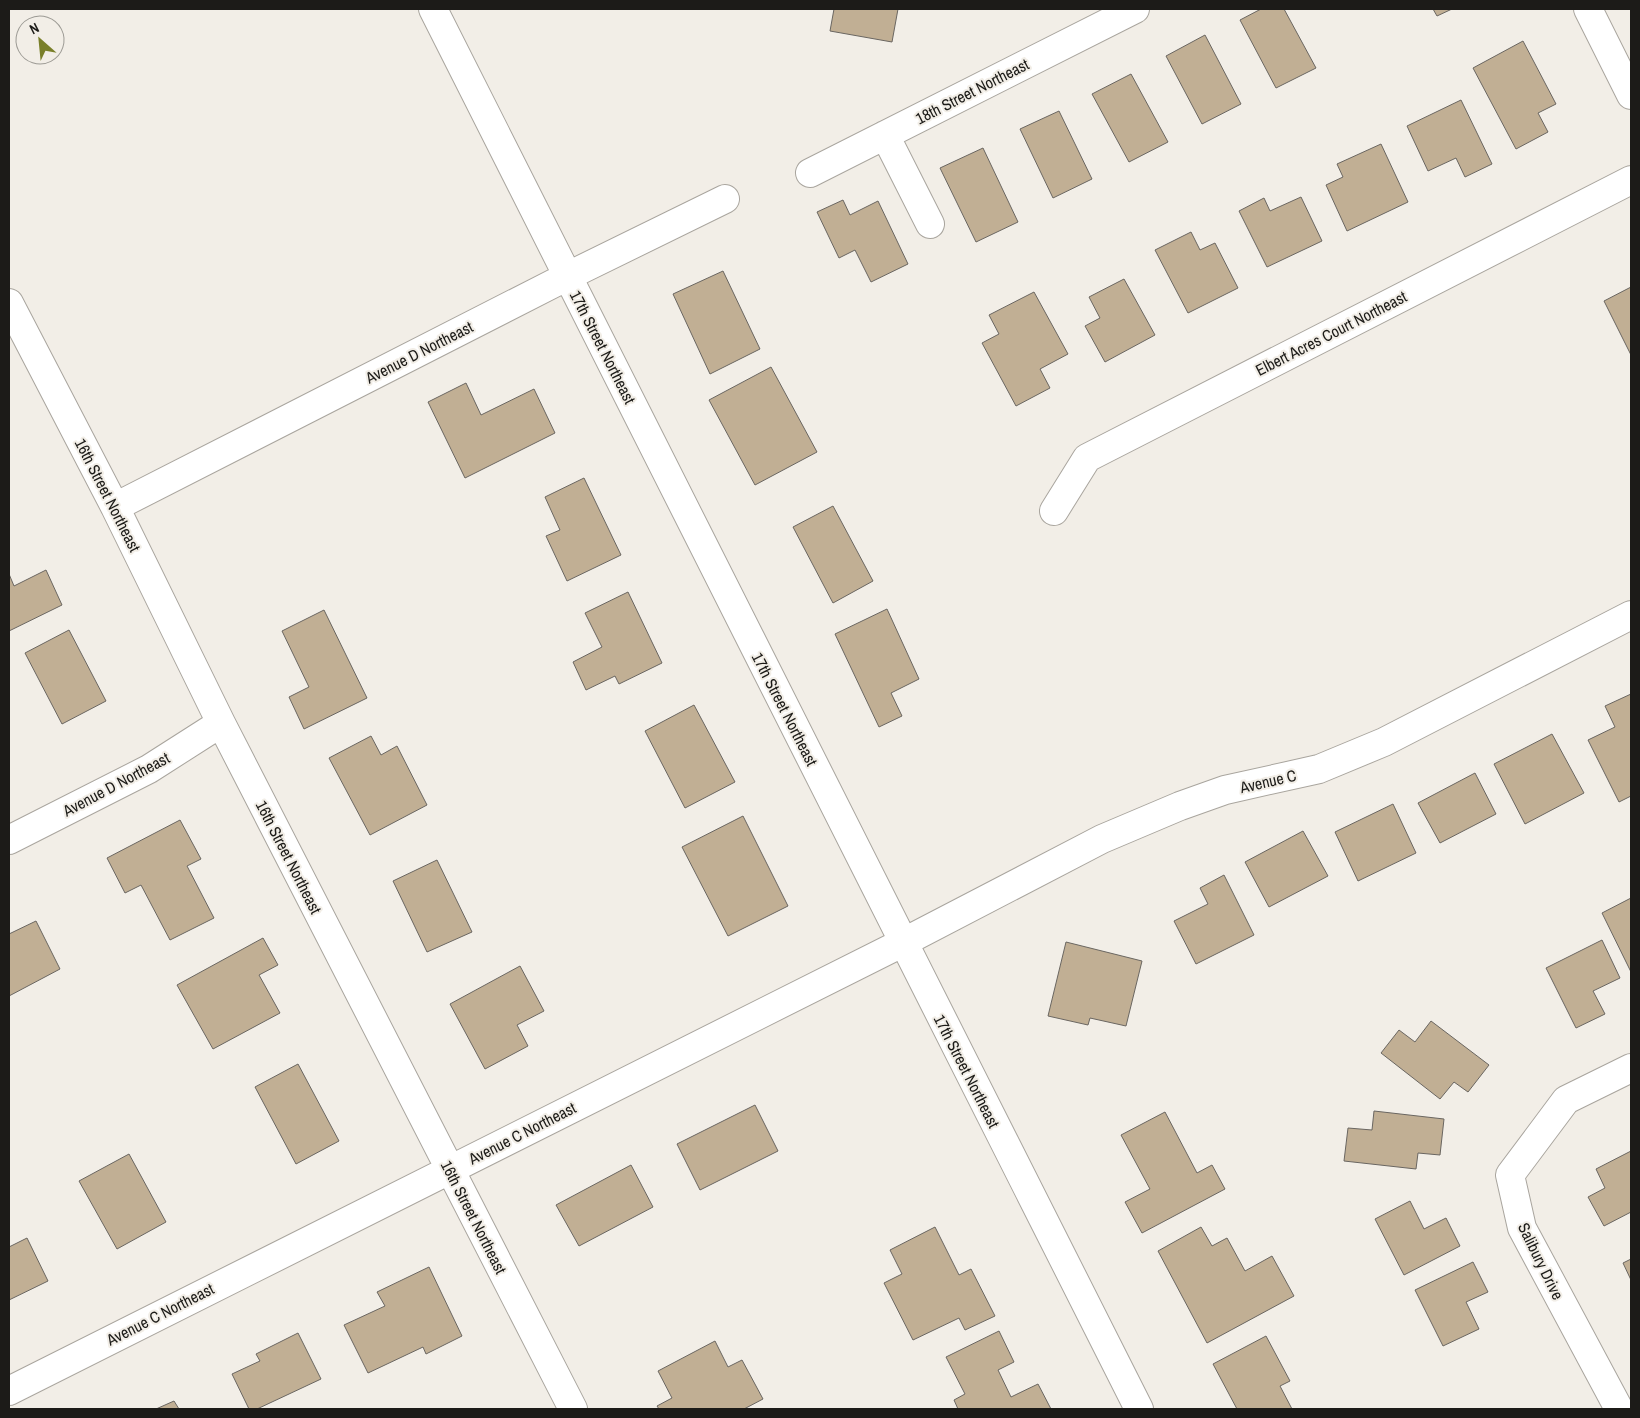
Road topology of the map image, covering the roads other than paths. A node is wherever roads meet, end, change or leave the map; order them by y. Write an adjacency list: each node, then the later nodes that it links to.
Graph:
1 (433, 9): 10 (street, 17th Street Northeast)
2 (1135, 9): 5 (street, 18th Street Northeast)
3 (1588, 9): 4 (street)
4 (1631, 95)
5 (885, 135): 6 (street, 18th Street Northeast); 9 (street)
6 (810, 173)
7 (1631, 180): 13 (street, Elbert Acres Court Northeast)
8 (725, 198): 10 (street, Avenue D Northeast)
9 (930, 224)
10 (568, 276): 12 (street, Avenue D Northeast); 17 (street, 17th Street Northeast)
11 (9, 303): 12 (street, 16th Street Northeast)
12 (115, 507): 15 (street, 16th Street Northeast)
13 (1054, 511)
14 (1631, 616): 17 (street, Avenue C)
15 (221, 723): 16 (street, Avenue D Northeast); 19 (street, 16th Street Northeast)
16 (9, 840)
17 (902, 943): 19 (street, Avenue C Northeast); 22 (street, 17th Street Northeast)
18 (1631, 1068): 23 (street, Salibury Drive)
19 (449, 1169): 20 (street, Avenue C Northeast); 21 (street, 16th Street Northeast)
20 (9, 1391)
21 (573, 1409)
22 (1139, 1409)
23 (1619, 1409)

